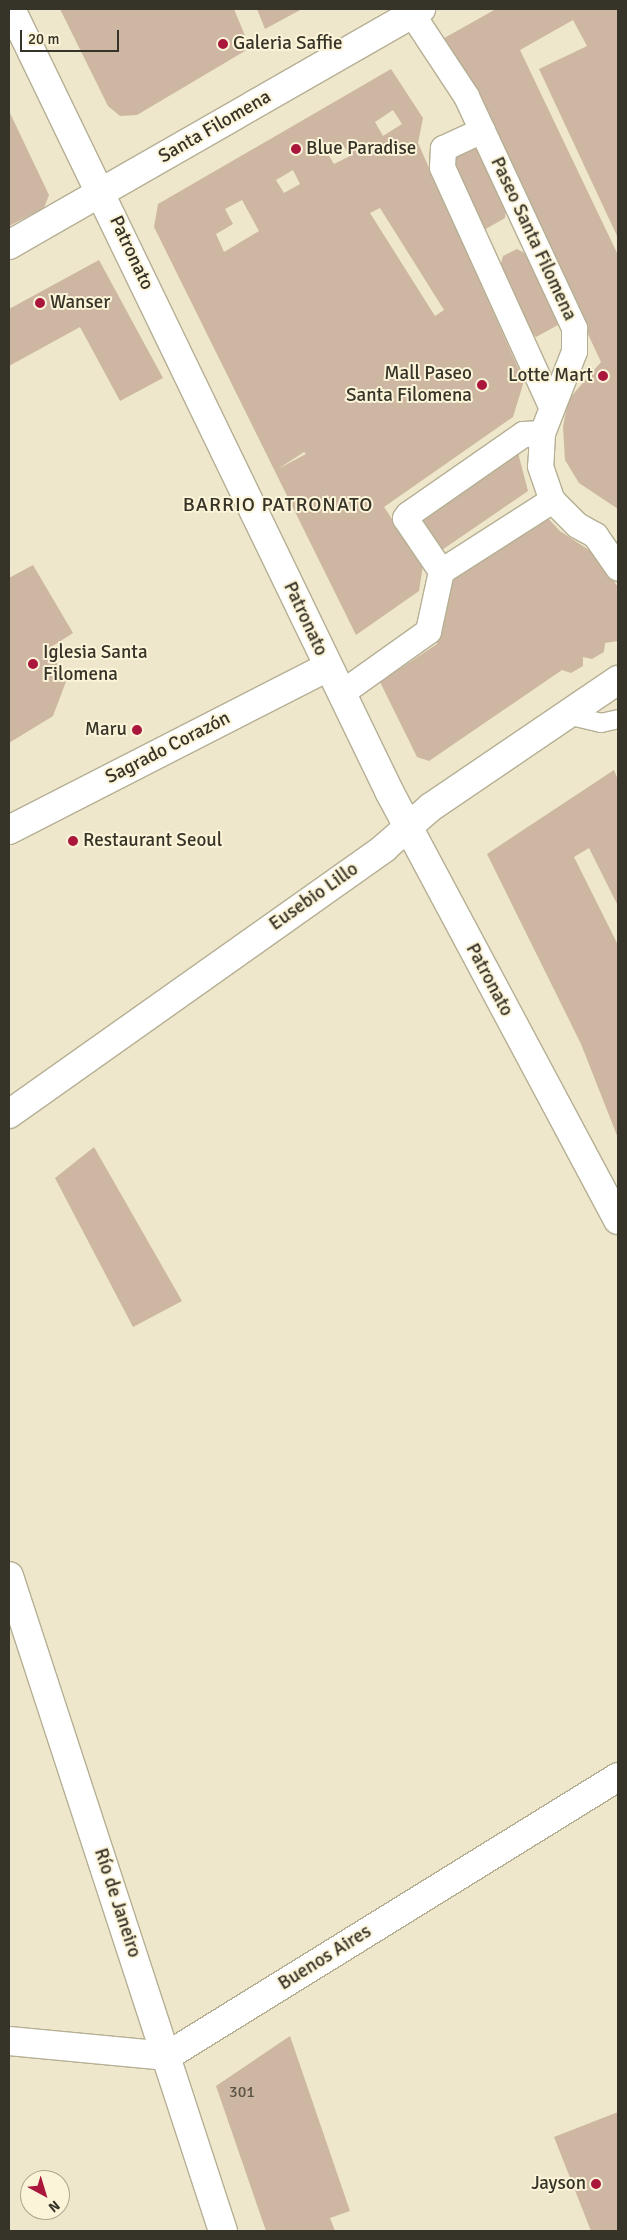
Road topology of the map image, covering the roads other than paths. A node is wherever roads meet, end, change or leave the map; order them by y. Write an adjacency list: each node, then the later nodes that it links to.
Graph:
1 (11, 9): 4 (street, Patronato)
2 (417, 11): 3 (street, Paseo Santa Filomena); 4 (street, Santa Filomena)
3 (482, 130): 6 (street, Paseo Santa Filomena); 6 (street)
4 (102, 192): 5 (street, Santa Filomena); 11 (street, Patronato)
5 (9, 245)
6 (550, 404): 7 (street, Paseo Santa Filomena)
7 (542, 433): 8 (street, Paseo Santa Filomena); 10 (street)
8 (552, 500): 9 (street, Paseo Santa Filomena); 10 (street)
9 (618, 568)
10 (442, 571): 13 (street)
11 (328, 667): 13 (street, Patronato); 17 (street, Sagrado Corazón)
12 (618, 680): 14 (street, Eusebio Lillo)
13 (341, 693): 16 (street, Patronato)
14 (567, 715): 15 (lane); 16 (street, Eusebio Lillo)
15 (618, 719)
16 (408, 827): 18 (street, Eusebio Lillo); 19 (street, Patronato)
17 (9, 830)
18 (9, 1114)
19 (618, 1220)
20 (9, 1576): 23 (street, Río de Janeiro)
21 (618, 1777): 23 (street, Buenos Aires)
22 (9, 2041): 23 (street)
23 (167, 2056): 24 (street, Río de Janeiro)
24 (223, 2231)

